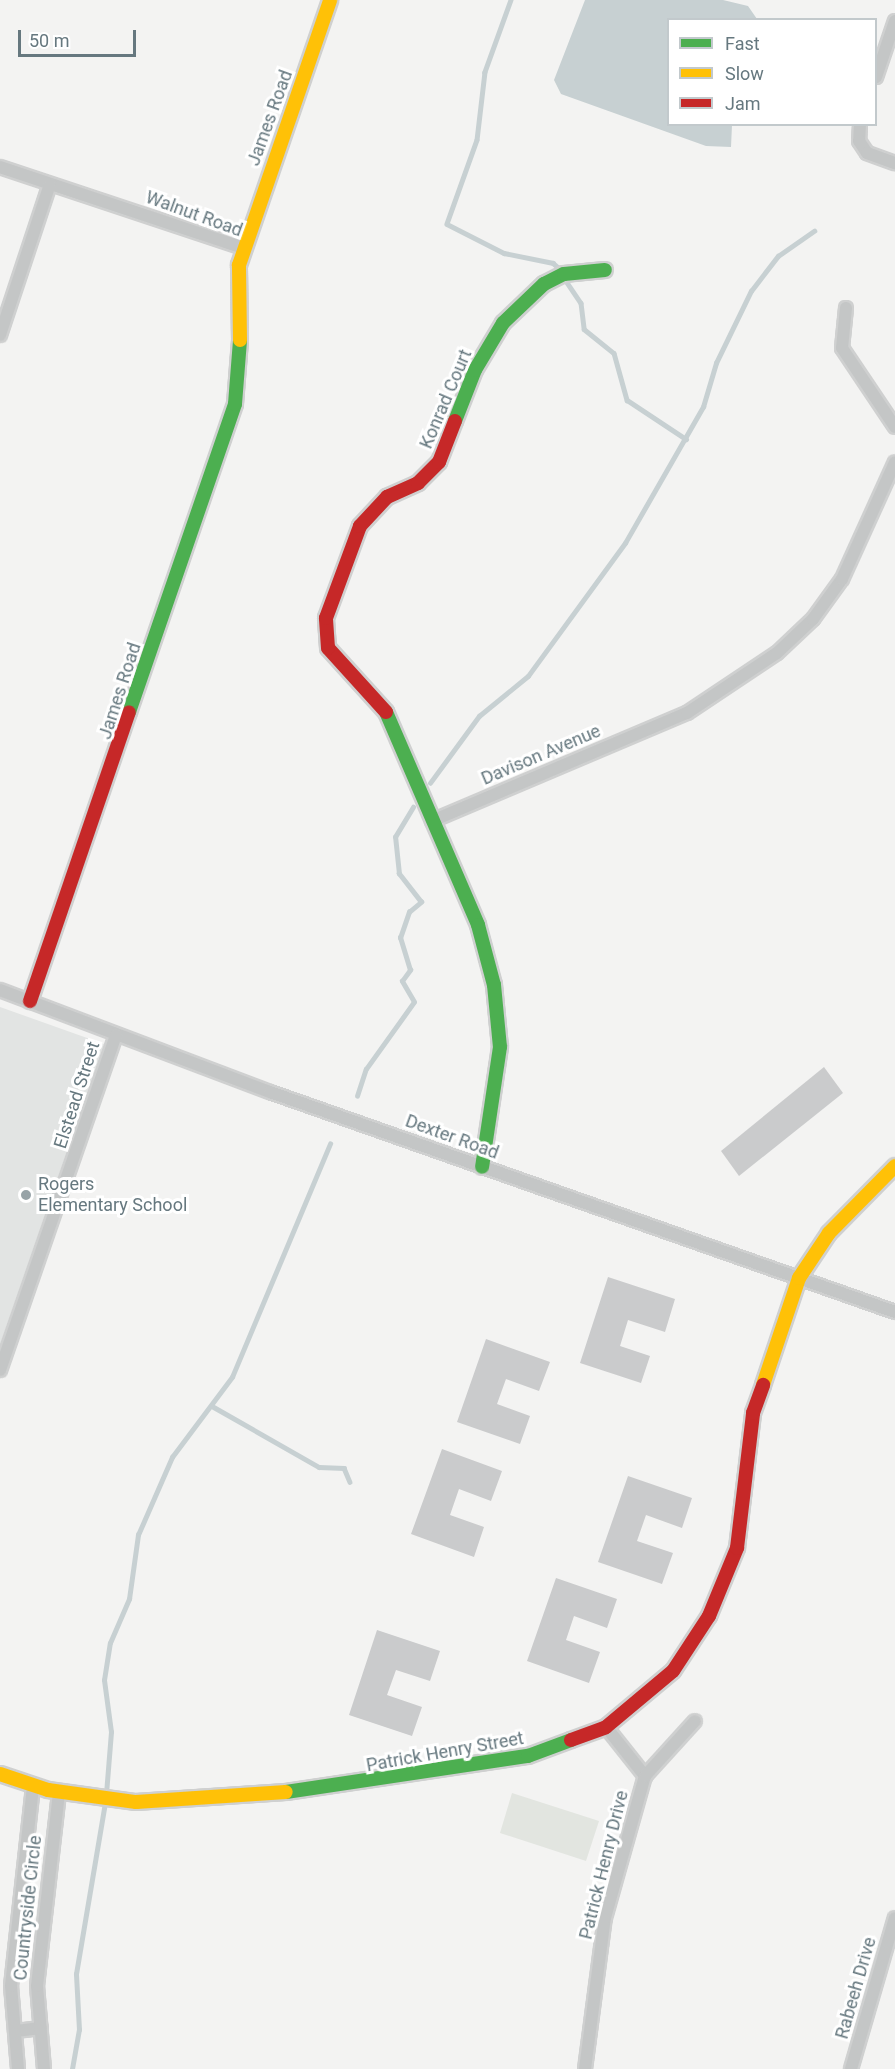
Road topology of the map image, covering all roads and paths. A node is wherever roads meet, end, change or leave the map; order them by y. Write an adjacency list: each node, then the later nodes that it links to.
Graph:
1 (330, 0): 8 (street, James Road)
2 (895, 21): 3 (street)
3 (877, 74)
4 (860, 126): 5 (street)
5 (895, 163)
6 (0, 166): 7 (street, Walnut Road)
7 (50, 184): 8 (street, Walnut Road); 11 (street)
8 (244, 248): 12 (street, Walnut Road)
9 (605, 270): 15 (street, Konrad Court)
10 (846, 308): 13 (street)
11 (0, 335)
12 (238, 390): 17 (street, James Road)
13 (895, 427)
14 (895, 462): 15 (street, Davison Avenue)
15 (432, 821): 20 (street)
16 (0, 990): 17 (street, Dexter Road)
17 (30, 1001): 18 (street, Dexter Road)
18 (116, 1035): 20 (street, Dexter Road); 23 (street, Elstead Street)
19 (895, 1166): 21 (street, Patrick Henry Street)
20 (482, 1167): 21 (street, Dexter Road)
21 (799, 1278): 22 (street, Dexter Road); 25 (street, Patrick Henry Street)
22 (895, 1311)
23 (0, 1370)
24 (695, 1720): 27 (street, Patrick Henry Drive)
25 (606, 1727): 27 (street, Patrick Henry Drive); 29 (street, Patrick Henry Street)
26 (0, 1774): 28 (street, Patrick Henry Street)
27 (645, 1776): 35 (street, Patrick Henry Drive)
28 (33, 1786): 29 (street, Patrick Henry Street); 32 (street, Countryside Circle)
29 (59, 1793): 31 (street, Countryside Circle)
30 (895, 1918): 36 (street, Rabeeh Drive)
31 (41, 2028): 32 (street); 34 (street, Countryside Circle)
32 (16, 2031): 33 (street, Countryside Circle)
33 (18, 2069)
34 (44, 2069)
35 (585, 2069)
36 (851, 2069)

